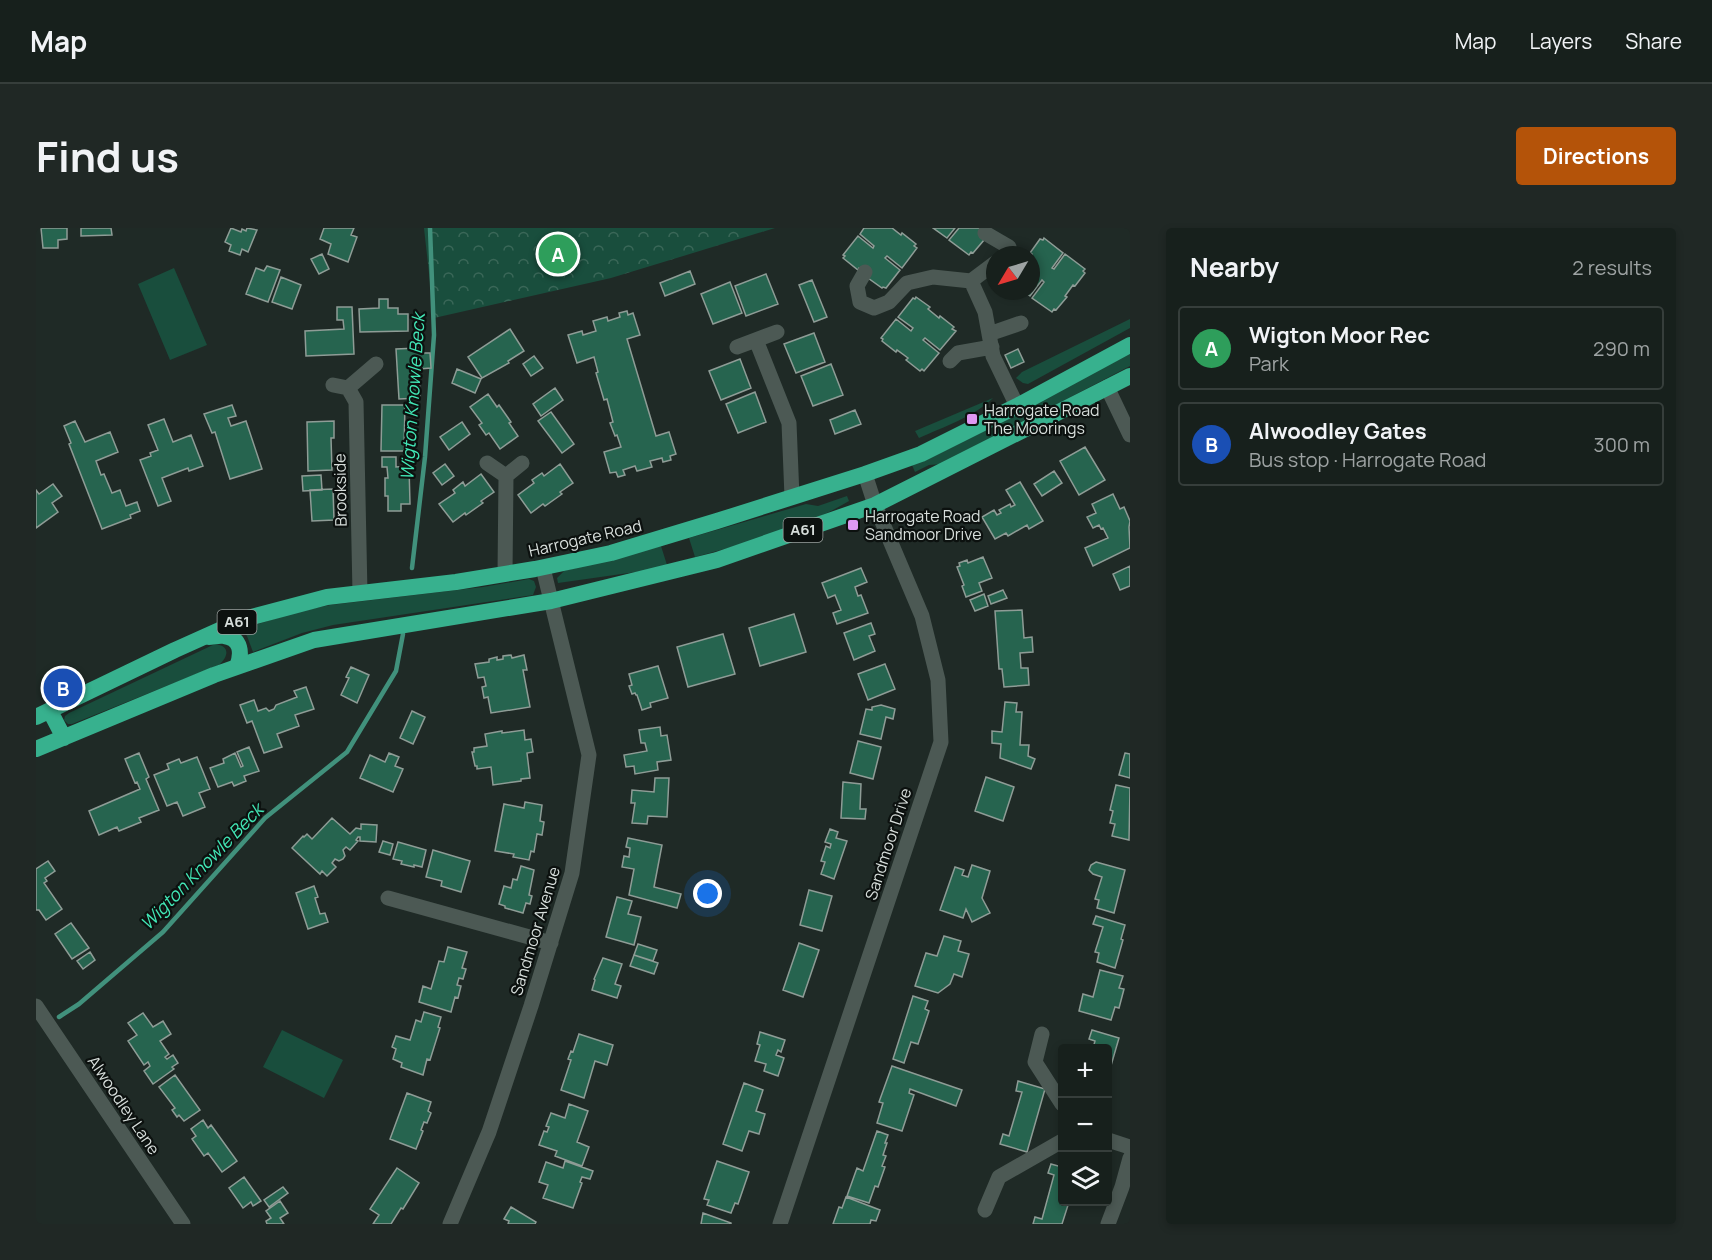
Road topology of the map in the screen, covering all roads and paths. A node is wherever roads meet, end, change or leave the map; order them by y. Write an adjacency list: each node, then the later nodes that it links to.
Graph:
1 (985, 233): 2 (street)
2 (1002, 246)
3 (986, 266): 5 (street)
4 (865, 272): 5 (street)
5 (960, 278): 9 (street)
6 (1021, 323): 9 (street)
7 (777, 332): 8 (street)
8 (756, 340): 11 (street); 22 (street)
9 (990, 340): 12 (street); 16 (street)
10 (1130, 345): 16 (highway, Harrogate Road / A61)
11 (736, 346)
12 (950, 361)
13 (376, 364): 26 (street, Brookside)
14 (1130, 376): 15 (highway, A61)
15 (1107, 387): 17 (street); 23 (highway, A61)
16 (1017, 406): 20 (highway, Harrogate Road / A61)
17 (1130, 435)
18 (487, 463): 21 (street)
19 (522, 463): 21 (street)
20 (865, 474): 22 (highway, Harrogate Road / A61); 23 (street, Sandmoor Drive)
21 (506, 476): 25 (street)
22 (792, 497): 24 (highway, Harrogate Road / A61)
23 (875, 505): 27 (highway, A61); 45 (street, Sandmoor Drive)
24 (543, 568): 25 (highway, Harrogate Road / A61); 27 (street, Sandmoor Avenue)
25 (505, 574): 26 (highway, Harrogate Road / A61)
26 (360, 593): 28 (highway, Harrogate Road / A61)
27 (551, 601): 29 (highway, A61); 34 (street, Sandmoor Avenue)
28 (202, 638): 29 (highway, A61); 30 (highway, Harrogate Road / A61)
29 (237, 667): 31 (highway, A61)
30 (43, 714): 31 (highway)
31 (64, 738): 32 (highway, A61)
32 (36, 749)
33 (388, 898): 34 (street)
34 (551, 943): 44 (street, Sandmoor Avenue)
35 (36, 1006): 43 (street, Alwoodley Lane)
36 (1042, 1034): 37 (street)
37 (1058, 1098)
38 (1112, 1142): 40 (street)
39 (1058, 1143): 42 (street)
40 (1130, 1147)
41 (1130, 1158): 46 (street)
42 (985, 1210)
43 (183, 1224)
44 (450, 1224)
45 (780, 1224)
46 (1108, 1224)

